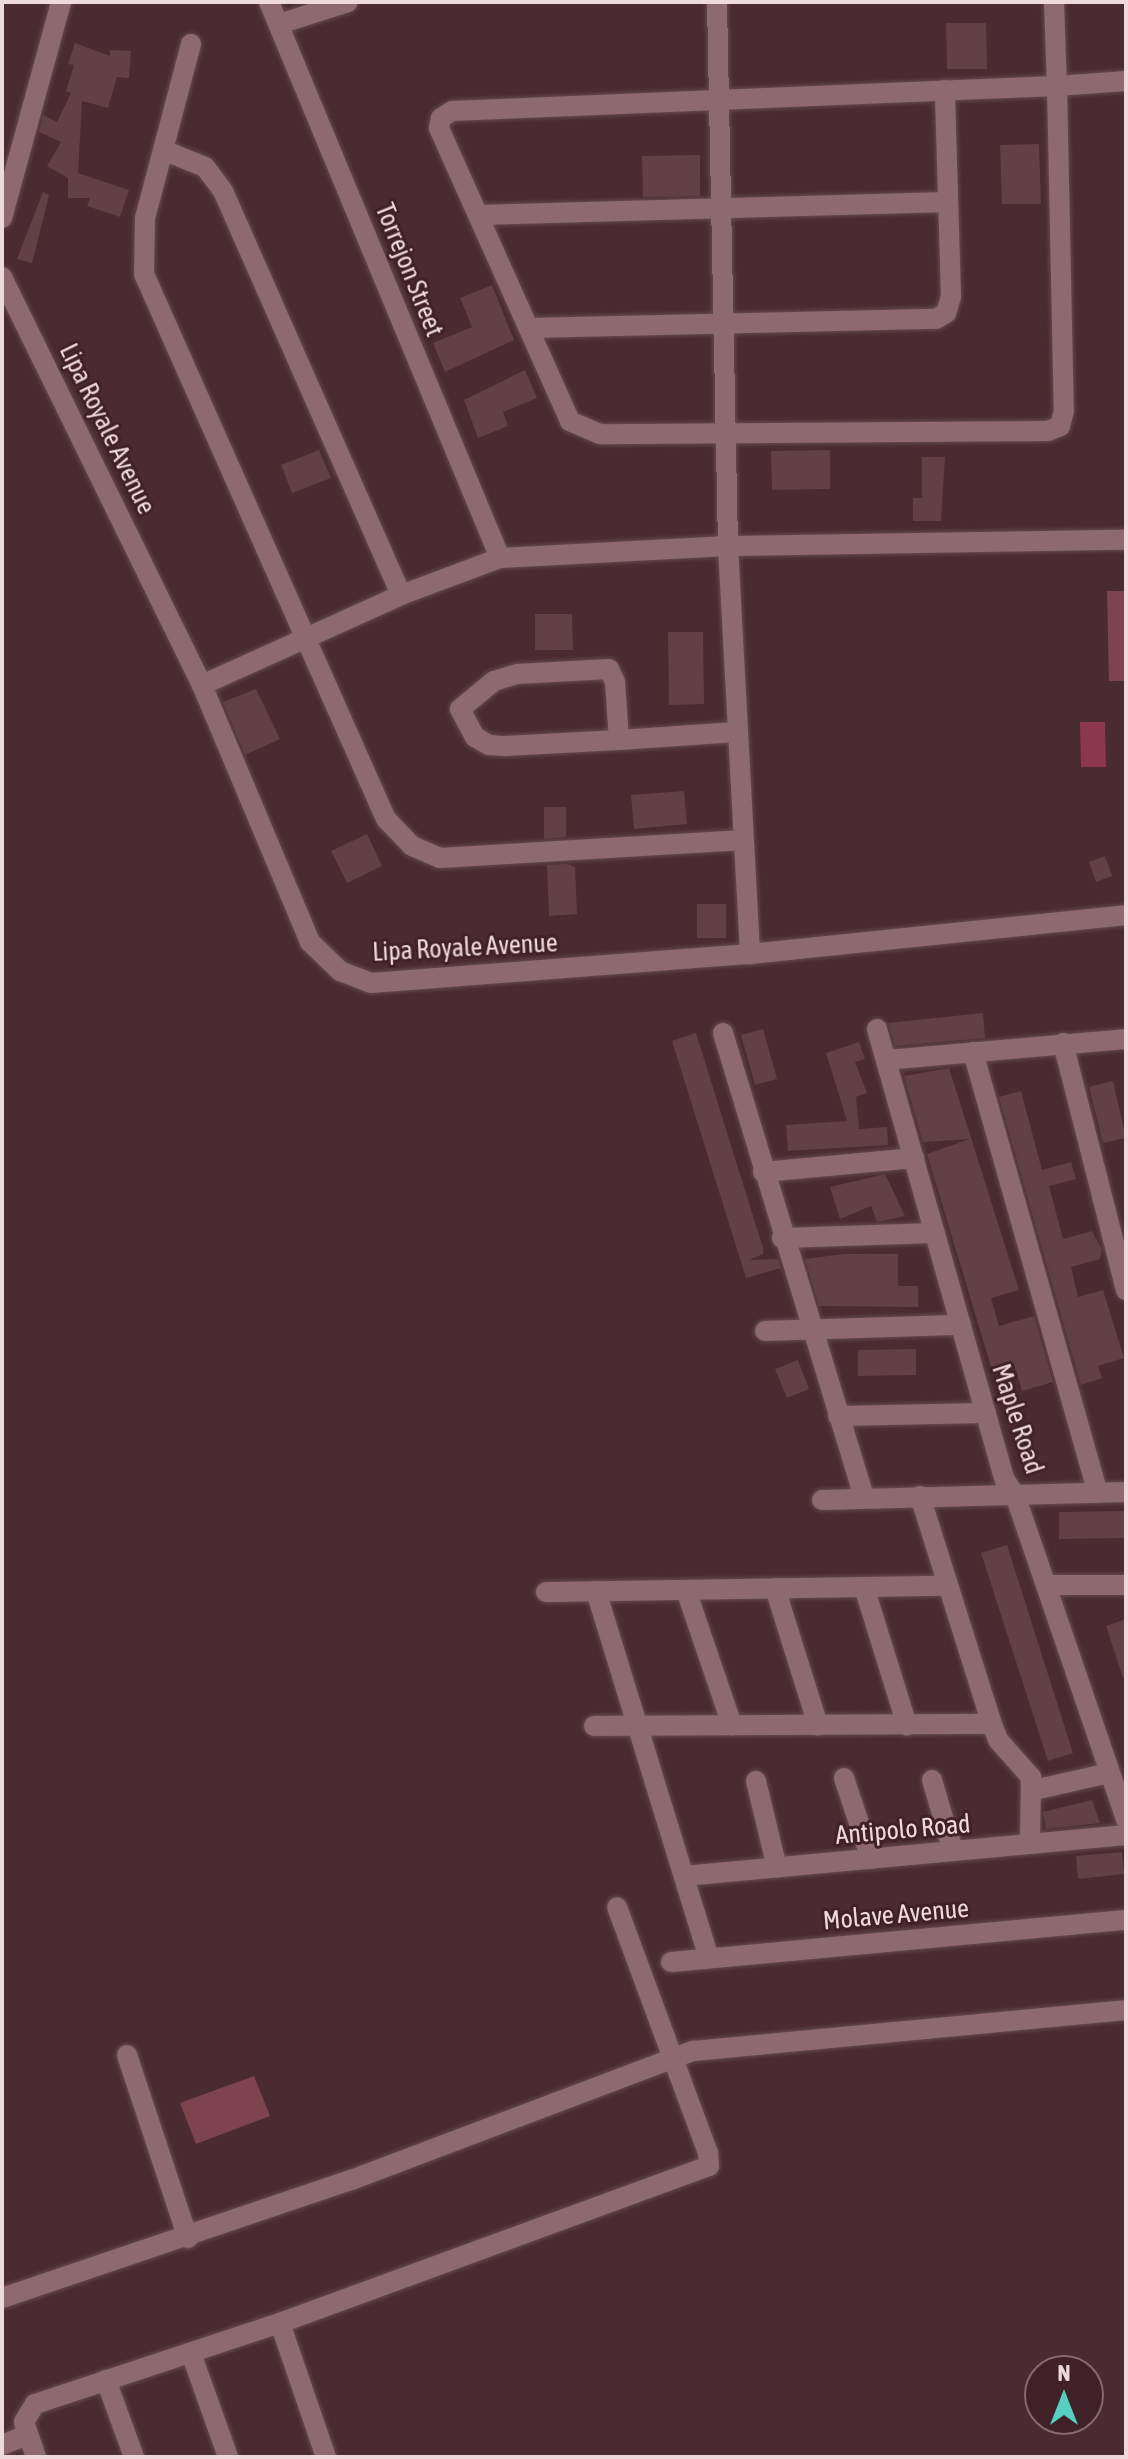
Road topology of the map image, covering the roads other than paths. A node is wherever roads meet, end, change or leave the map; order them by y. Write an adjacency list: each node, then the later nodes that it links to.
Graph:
1 (61, 2): 16 (street)
2 (269, 2): 6 (street, Torrejon Street)
3 (348, 2): 6 (street)
4 (717, 2): 11 (street)
5 (1054, 2): 9 (street)
6 (279, 24): 23 (street, Torrejon Street)
7 (191, 44): 12 (street)
8 (1126, 81): 9 (street)
9 (1057, 86): 10 (street); 20 (street)
10 (945, 90): 11 (street); 13 (street)
11 (722, 100): 14 (street); 15 (street)
12 (163, 150): 24 (street); 25 (street)
13 (947, 202): 14 (street); 18 (street)
14 (724, 206): 15 (street); 18 (street)
15 (479, 215): 19 (street)
16 (2, 218)
17 (2, 277): 26 (street, Lipa Royale Avenue)
18 (726, 323): 19 (street); 20 (street)
19 (529, 328): 20 (street)
20 (727, 435): 22 (street)
21 (1126, 540): 22 (street)
22 (728, 546): 23 (street); 27 (street)
23 (500, 558): 24 (street)
24 (401, 595): 25 (street)
25 (303, 640): 26 (street); 29 (street)
26 (202, 685): 31 (street, Lipa Royale Avenue)
27 (736, 732): 28 (street); 29 (street)
28 (619, 740): 28 (street)
29 (743, 840): 31 (street)
30 (1126, 915): 31 (street, Lipa Royale Avenue)
31 (750, 954)
32 (877, 1029): 37 (street, Maple Road)
33 (723, 1033): 39 (street)
34 (1126, 1039): 35 (street)
35 (1063, 1043): 36 (street); 42 (street)
36 (973, 1052): 37 (street); 49 (street)
37 (886, 1060): 38 (street, Maple Road)
38 (914, 1158): 39 (street); 40 (street, Maple Road)
39 (763, 1172): 41 (street)
40 (935, 1233): 41 (street); 43 (street, Maple Road)
41 (782, 1238): 44 (street)
42 (1126, 1290)
43 (961, 1325): 44 (street); 46 (street, Maple Road)
44 (809, 1329): 45 (street); 47 (street)
45 (765, 1331)
46 (986, 1413): 47 (street); 50 (street, Maple Road)
47 (838, 1416): 52 (street)
48 (1126, 1492): 49 (street)
49 (1098, 1493): 50 (street)
50 (1015, 1495): 51 (street); 54 (street, Maple Road)
51 (920, 1496): 52 (street); 56 (street)
52 (864, 1498): 53 (street)
53 (822, 1500)
54 (1046, 1585): 55 (street); 68 (street, Maple Road)
55 (1126, 1585)
56 (948, 1586): 57 (street); 62 (street)
57 (864, 1587): 58 (street); 66 (street)
58 (775, 1588): 59 (street); 65 (street)
59 (686, 1590): 60 (street); 64 (street)
60 (596, 1591): 61 (street); 63 (street)
61 (546, 1592)
62 (992, 1724): 66 (street); 72 (street)
63 (637, 1725): 64 (street); 67 (street); 79 (street)
64 (732, 1725): 65 (street)
65 (818, 1725): 66 (street)
66 (907, 1725)
67 (594, 1726)
68 (1109, 1773): 72 (street); 73 (street, Maple Road)
69 (844, 1778): 77 (street)
70 (932, 1780): 76 (street)
71 (756, 1781): 78 (street)
72 (1034, 1790): 75 (street)
73 (1126, 1820)
74 (1126, 1835): 75 (street, Antipolo Road)
75 (1030, 1844): 76 (street, Antipolo Road)
76 (953, 1851): 77 (street, Antipolo Road)
77 (871, 1859): 78 (street, Antipolo Road)
78 (777, 1868): 79 (street, Antipolo Road)
79 (684, 1876): 82 (street)
80 (617, 1907): 86 (street)
81 (1126, 1920): 82 (street, Molave Avenue)
82 (709, 1958): 83 (street, Molave Avenue)
83 (671, 1962)
84 (1126, 2010): 86 (street)
85 (127, 2055): 87 (street)
86 (674, 2057): 87 (street); 89 (street)
87 (188, 2238): 88 (street)
88 (2, 2298)
89 (280, 2323): 90 (street); 97 (street)
90 (191, 2353): 91 (street); 96 (street)
91 (106, 2380): 92 (street); 95 (street)
92 (27, 2435): 93 (street); 94 (street)
93 (2, 2445)
94 (36, 2457)
95 (134, 2457)
96 (228, 2457)
97 (326, 2457)

